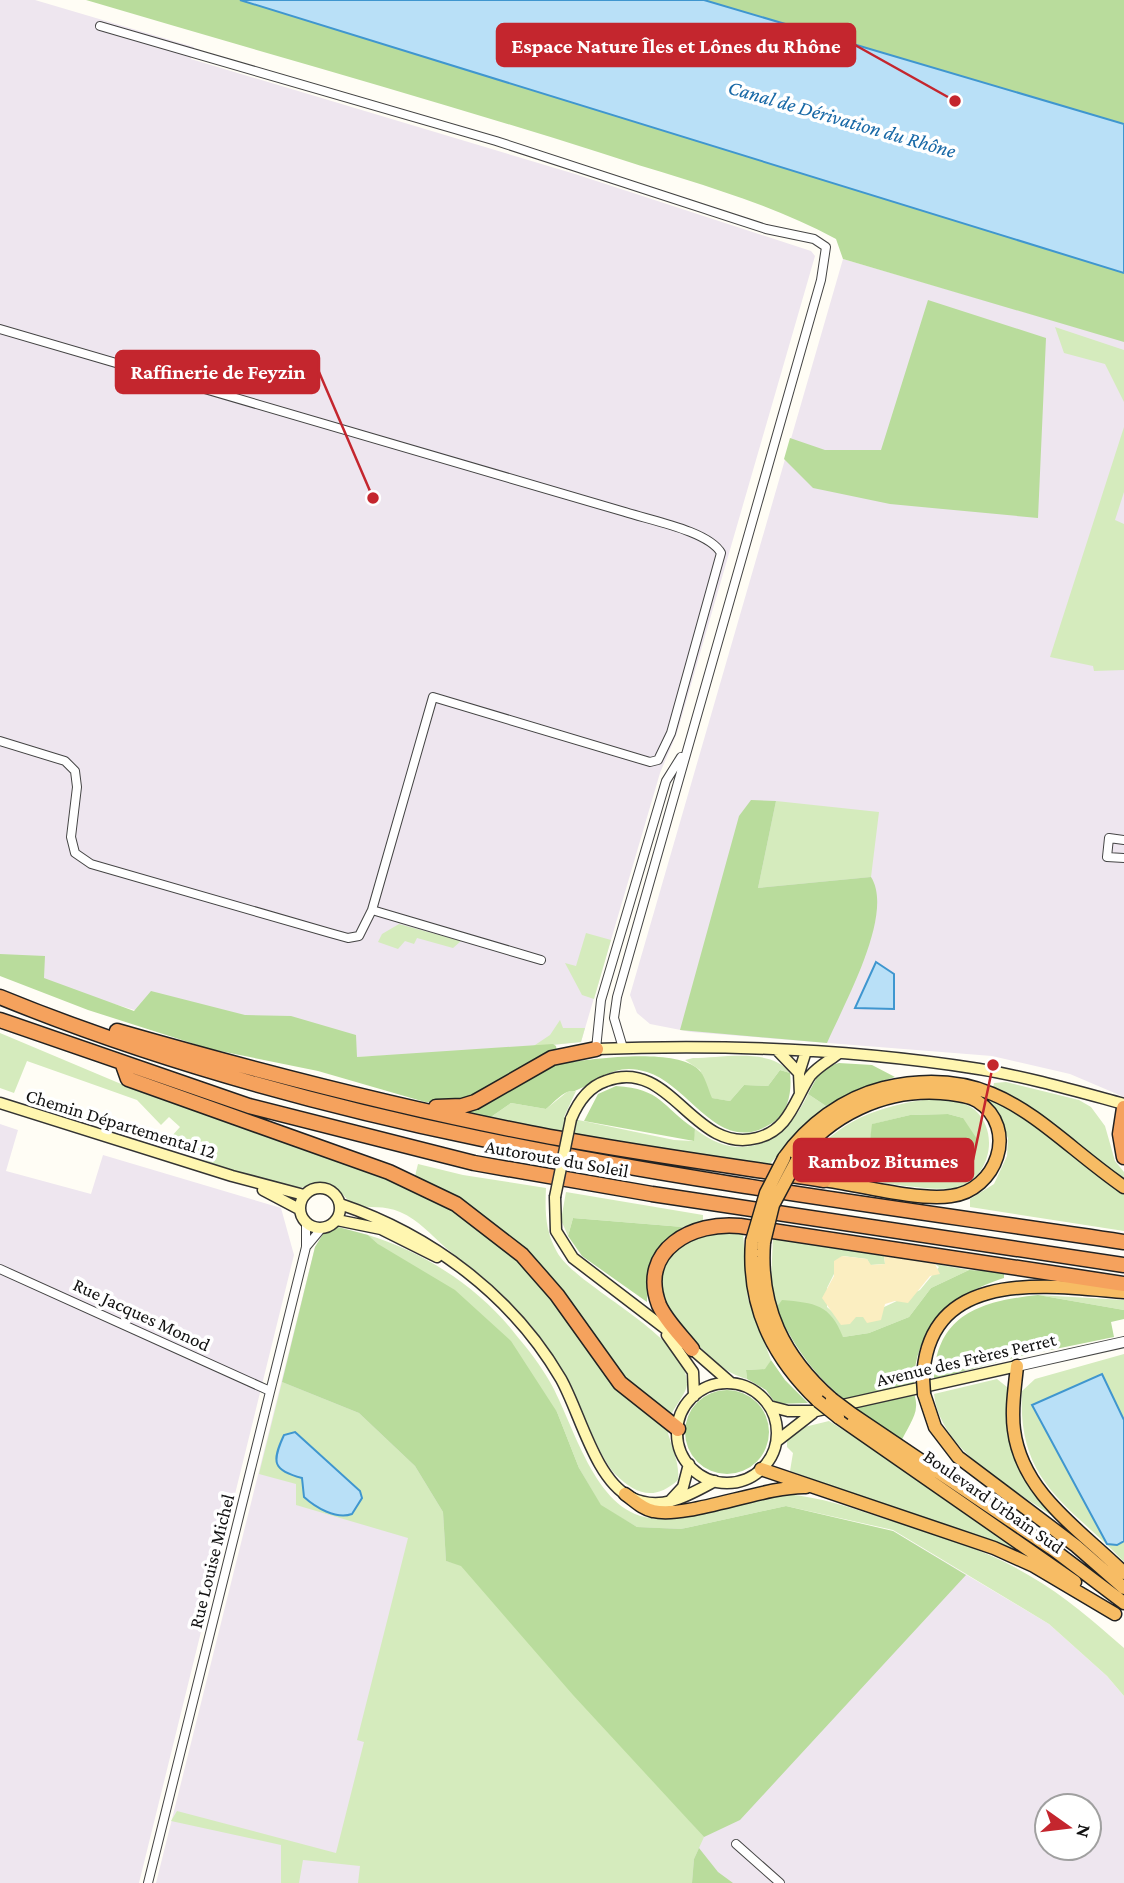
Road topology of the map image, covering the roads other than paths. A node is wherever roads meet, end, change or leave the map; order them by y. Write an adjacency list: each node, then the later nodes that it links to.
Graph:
1 (100, 26): 4 (street)
2 (0, 329): 7 (street)
3 (0, 741): 7 (street)
4 (687, 749): 11 (street); 12 (street)
5 (1124, 840): 6 (street)
6 (1124, 858)
7 (372, 910): 8 (street)
8 (541, 960)
9 (2, 998): 20 (highway); 35 (highway, Autoroute du Soleil)
10 (0, 1020): 16 (highway, Autoroute du Soleil)
11 (623, 1048): 12 (main road); 13 (main road)
12 (596, 1049): 20 (highway)
13 (778, 1050): 14 (main road); 17 (main road)
14 (810, 1051): 15 (main road); 17 (main road); 18 (main road)
15 (839, 1053): 18 (main road); 22 (main road)
16 (123, 1065): 37 (highway, Autoroute du Soleil); 51 (highway)
17 (799, 1073): 19 (main road)
18 (812, 1073): 19 (main road)
19 (800, 1094): 42 (main road, bridge)
20 (380, 1100): 26 (highway)
21 (0, 1103): 25 (main road, Chemin Départemental 12)
22 (1124, 1106): 23 (highway)
23 (1124, 1157)
24 (790, 1159): 26 (highway); 27 (highway); 34 (highway, bridge)
25 (232, 1176): 28 (main road); 30 (main road)
26 (824, 1180)
27 (1124, 1187)
28 (304, 1195): 29 (main road); 30 (main road)
29 (340, 1204): 31 (main road); 39 (main road)
30 (299, 1209): 32 (main road)
31 (337, 1220): 33 (main road); 39 (main road)
32 (306, 1223): 33 (main road); 36 (street, Rue Louise Michel)
33 (321, 1228): 36 (street, Rue Louise Michel)
34 (758, 1242): 50 (highway, Boulevard Urbain Sud); 61 (highway, bridge)
35 (1124, 1242)
36 (306, 1247): 47 (street, Rue Louise Michel)
37 (1124, 1265)
38 (0, 1269): 47 (street, Rue Jacques Monod)
39 (472, 1278): 57 (main road)
40 (1124, 1284): 44 (highway)
41 (1124, 1292): 60 (highway, bridge)
42 (661, 1327): 44 (main road); 48 (main road)
43 (1124, 1342): 45 (street, Avenue des Frères Perret)
44 (692, 1349): 46 (main road)
45 (1017, 1366): 50 (main road, Avenue des Frères Perret); 59 (highway)
46 (732, 1383): 48 (main road); 49 (main road)
47 (270, 1391): 64 (street, Rue Louise Michel)
48 (694, 1396): 51 (main road)
49 (769, 1406): 50 (main road); 52 (main road)
50 (817, 1406): 52 (main road); 62 (highway, Boulevard Urbain Sud, bridge)
51 (678, 1429): 53 (main road)
52 (776, 1441): 54 (main road)
53 (689, 1464): 55 (main road); 58 (main road)
54 (761, 1469): 55 (main road); 56 (highway)
55 (715, 1481): 58 (main road)
56 (817, 1487): 57 (highway); 62 (highway)
57 (625, 1494): 58 (main road)
58 (671, 1500)
59 (1124, 1573)
60 (1124, 1588)
61 (1124, 1603)
62 (1119, 1618)
63 (736, 1844): 65 (street)
64 (148, 1883)
65 (780, 1883)

